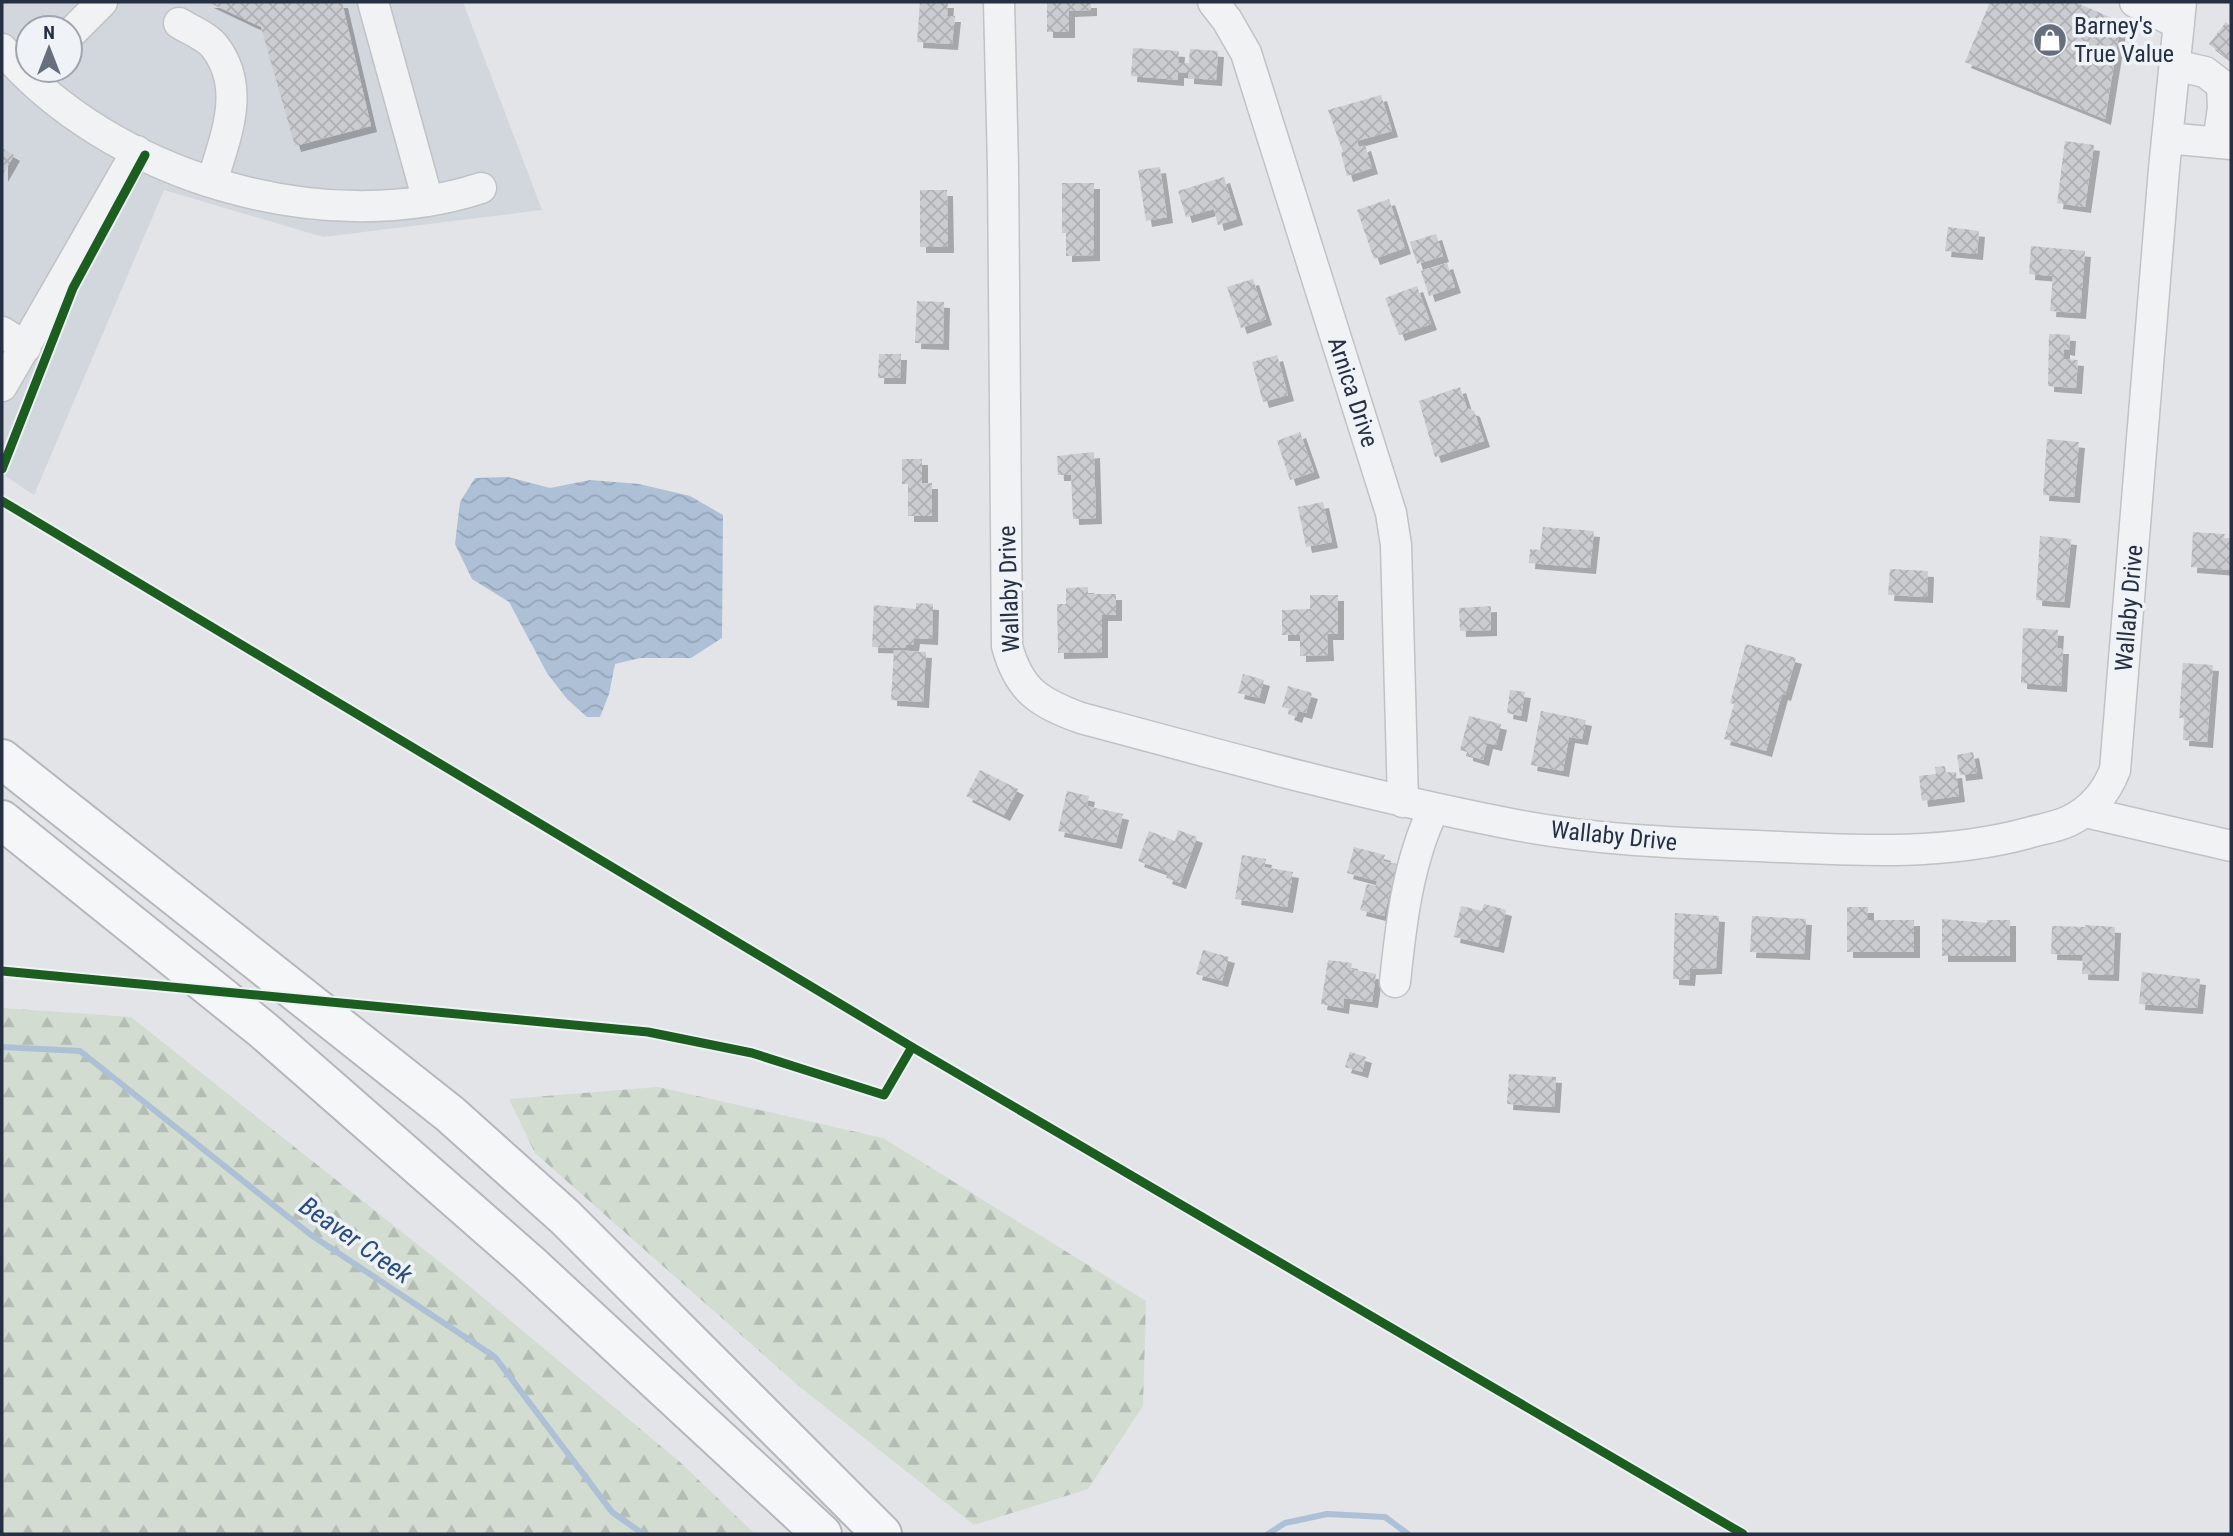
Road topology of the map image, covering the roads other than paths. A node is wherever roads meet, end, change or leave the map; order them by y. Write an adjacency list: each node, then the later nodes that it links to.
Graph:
1 (102, 2): 7 (street)
2 (373, 2): 16 (street)
3 (999, 2): 20 (street, Wallaby Drive)
4 (1213, 2): 20 (street, Arnica Drive)
5 (2135, 2): 6 (street)
6 (2180, 13): 9 (street, Wallaby Drive)
7 (84, 20)
8 (179, 23): 14 (street)
9 (2175, 65): 11 (street, Wallaby Drive); 12 (street)
10 (42, 84): 13 (street)
11 (2167, 138): 12 (street); 22 (street, Wallaby Drive)
12 (2225, 143)
13 (137, 151): 14 (street); 17 (street)
14 (212, 182): 16 (street)
15 (481, 188): 16 (street)
16 (428, 201)
17 (14, 340): 18 (street)
18 (2, 386)
19 (2, 760): 27 (highway)
20 (1403, 802): 21 (street, Wallaby Drive)
21 (1434, 808): 22 (street, Wallaby Drive); 25 (street)
22 (2085, 812): 24 (street)
23 (2, 820): 26 (highway)
24 (2231, 846)
25 (1395, 982)
26 (822, 1534)
27 (882, 1534)

